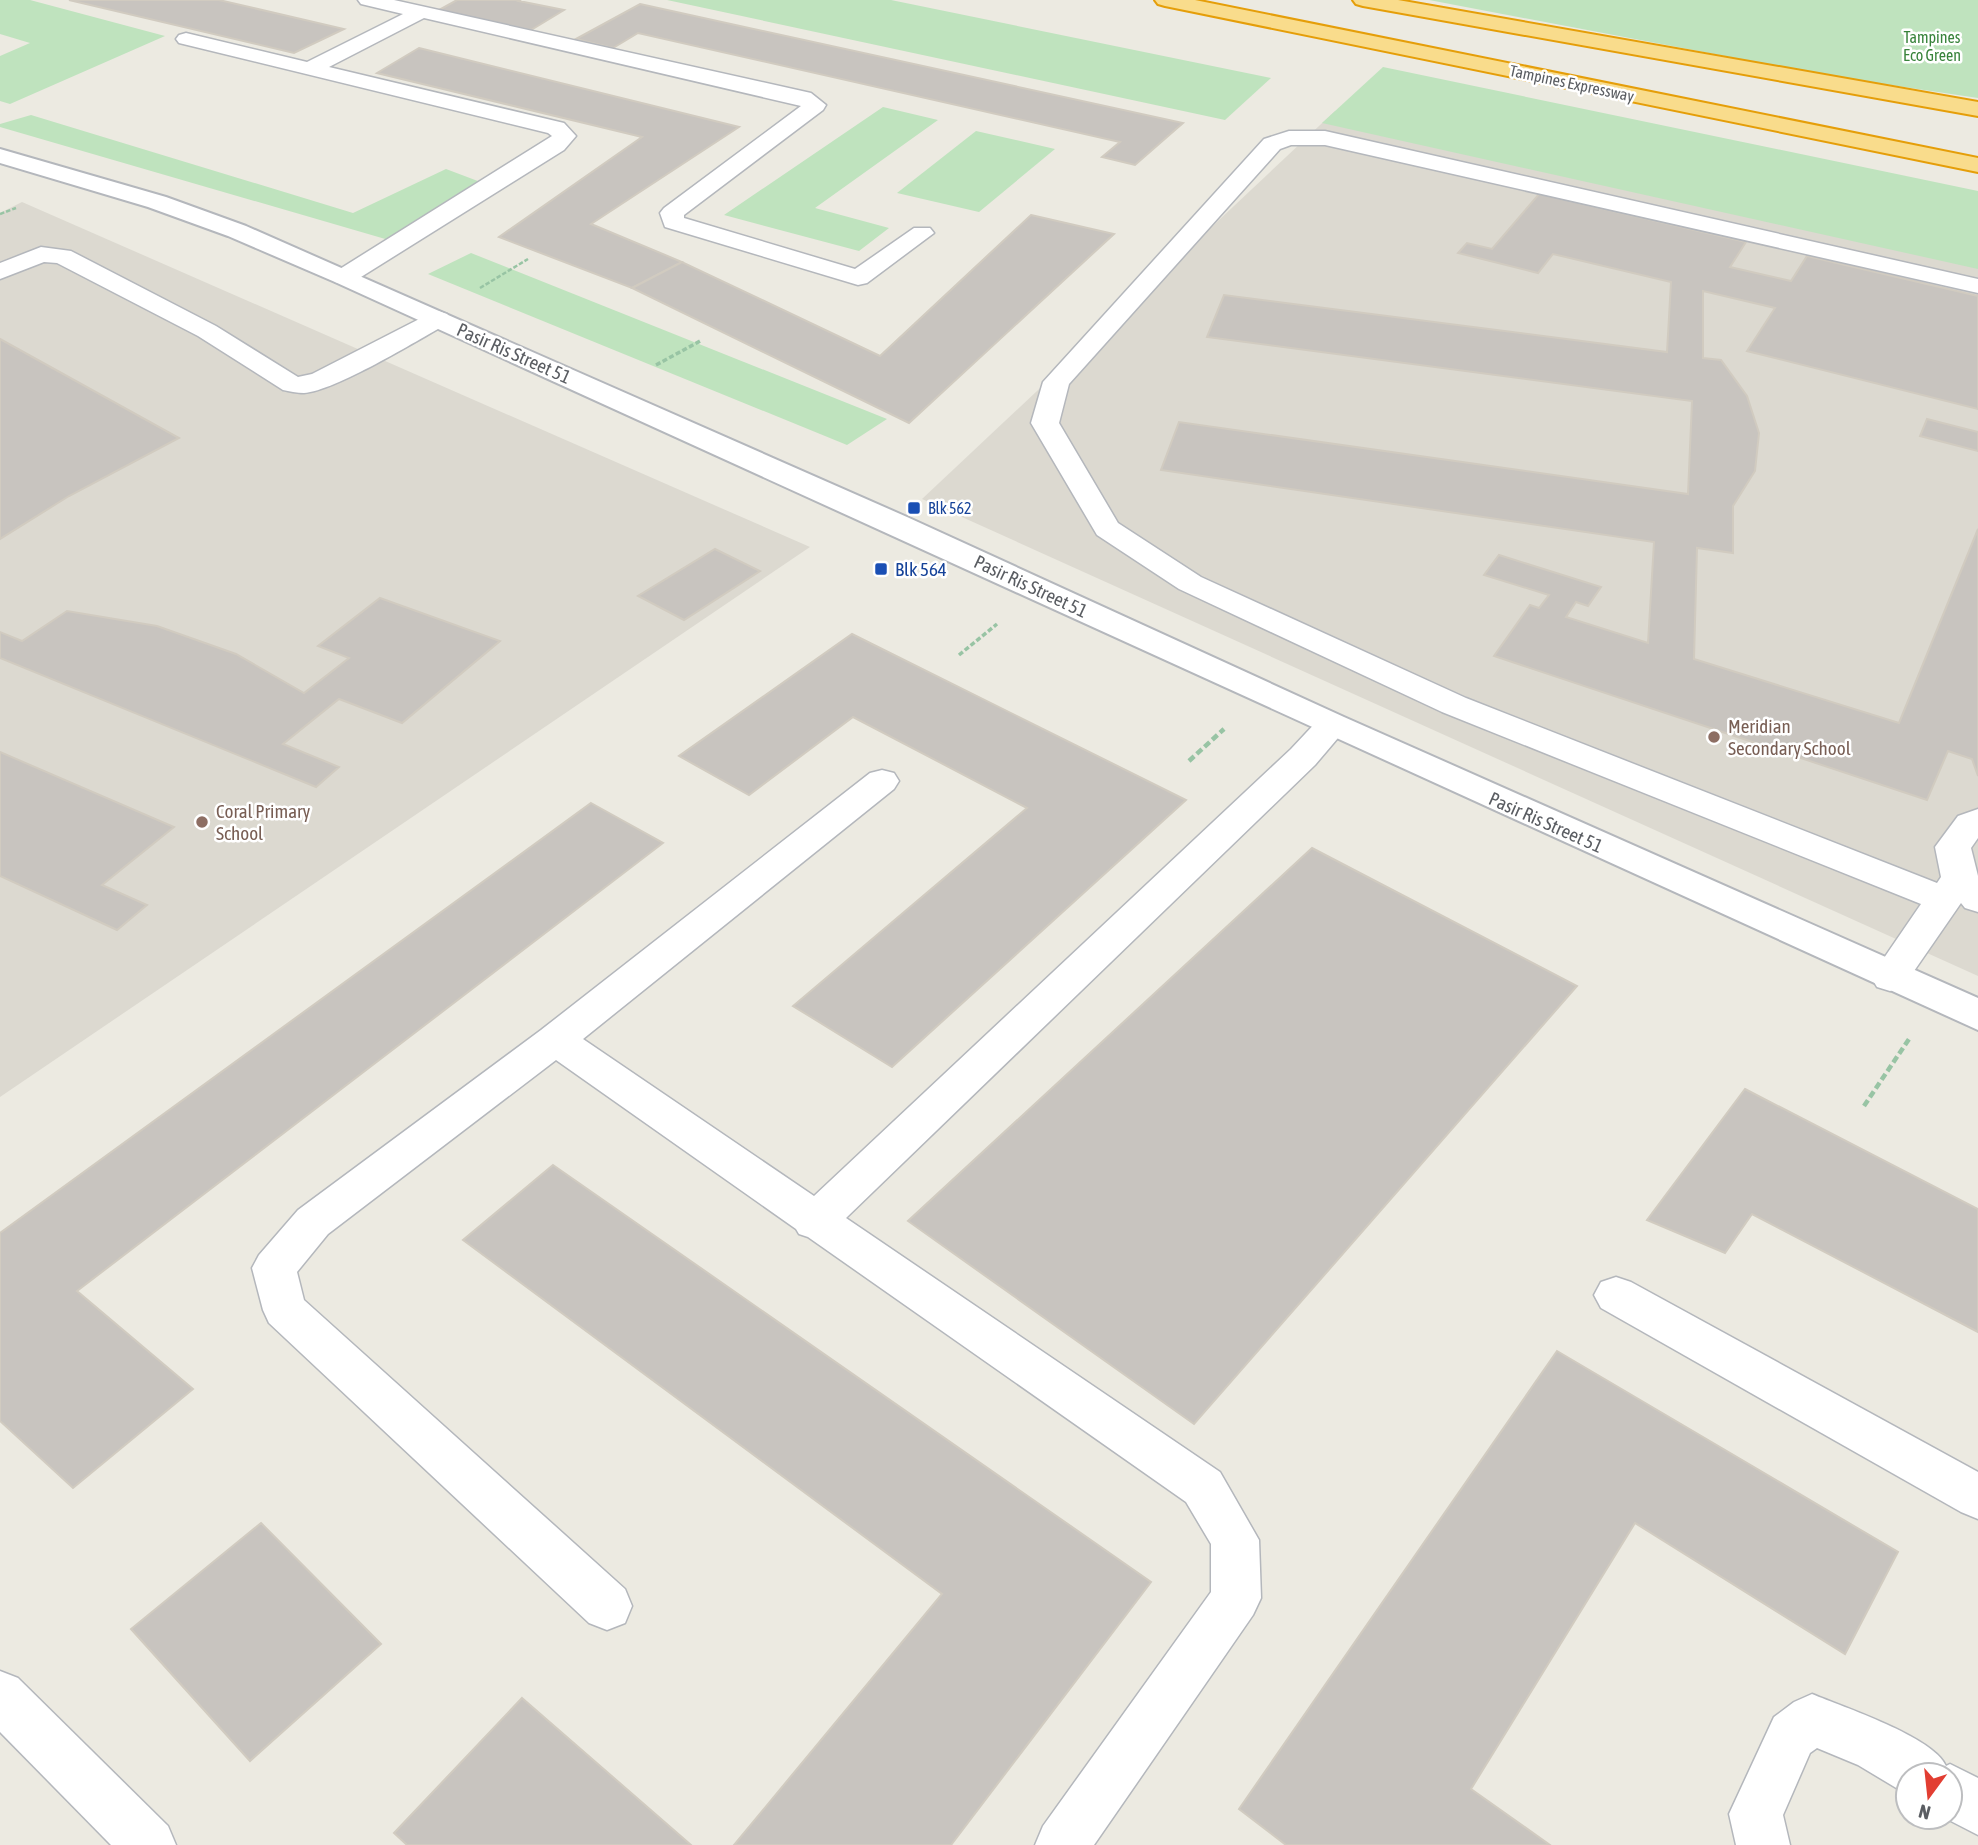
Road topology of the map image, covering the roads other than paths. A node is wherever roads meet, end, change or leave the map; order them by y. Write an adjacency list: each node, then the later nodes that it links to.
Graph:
1 (368, 0): 4 (lane)
2 (1165, 0): 10 (highway, Tampines Expressway)
3 (1363, 0): 7 (highway)
4 (421, 12): 6 (lane); 12 (lane)
5 (186, 39): 6 (lane)
6 (309, 69): 14 (lane)
7 (1978, 109)
8 (0, 156): 9 (street, Pasir Ris Street 51)
9 (36, 165): 11 (street); 14 (street, Pasir Ris Street 51)
10 (1978, 166)
11 (0, 183)
12 (922, 233)
13 (0, 272): 16 (lane)
14 (344, 277): 16 (street, Pasir Ris Street 51)
15 (1978, 286): 20 (lane)
16 (438, 319): 17 (street, Pasir Ris Street 51)
17 (1332, 725): 21 (street, Pasir Ris Street 51); 24 (lane)
18 (882, 781): 23 (lane)
19 (1978, 821): 20 (lane)
20 (1960, 892): 21 (lane)
21 (1890, 977): 22 (street, Pasir Ris Street 51)
22 (1978, 1015)
23 (555, 1040): 24 (lane); 27 (lane)
24 (814, 1222): 30 (lane)
25 (1616, 1295): 26 (lane)
26 (1978, 1497)
27 (607, 1606)
28 (0, 1696): 31 (lane)
29 (1900, 1761): 32 (lane)
30 (1072, 1841)
31 (149, 1845)
32 (1763, 1845)

